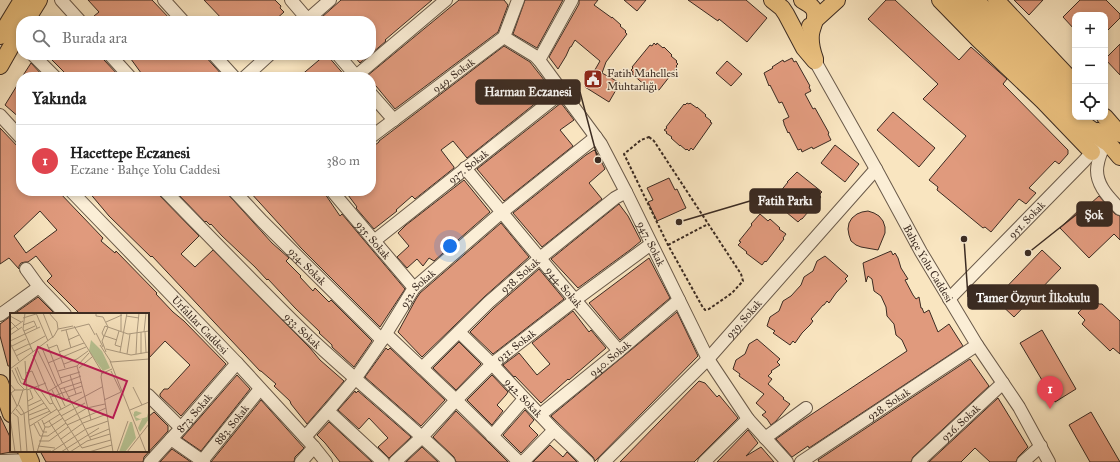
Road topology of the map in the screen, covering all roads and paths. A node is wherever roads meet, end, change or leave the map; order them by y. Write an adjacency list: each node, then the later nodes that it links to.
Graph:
1 (22, 0): 18 (main road)
2 (39, 0): 19 (main road)
3 (61, 0): 20 (street)
4 (164, 0): 21 (street)
5 (291, 0): 22 (street)
6 (330, 0): 23 (street)
7 (446, 0): 34 (street)
8 (572, 0): 35 (street)
9 (772, 0): 25 (main road, Bahçe Yolu Caddesi)
10 (825, 0): 17 (main road)
11 (837, 0): 24 (main road)
12 (940, 0): 56 (main road)
13 (956, 0): 55 (highway)
14 (976, 0): 47 (main road)
15 (996, 0): 44 (main road)
16 (516, 1): 27 (street)
17 (804, 2): 24 (main road); 25 (main road)
18 (18, 16)
19 (29, 16)
20 (75, 16)
21 (178, 16)
22 (305, 16)
23 (312, 16)
24 (815, 20): 25 (main road); 36 (main road, Bahçe Yolu Caddesi)
25 (791, 24): 36 (main road, Bahçe Yolu Caddesi)
26 (14, 36): 37 (main road)
27 (504, 37): 35 (street, 947. Sokak); 49 (street, 949. Sokak)
28 (38, 60): 38 (street)
29 (115, 60): 39 (street)
30 (219, 60): 40 (street)
31 (264, 60): 41 (street)
32 (342, 60): 42 (street)
33 (376, 60): 43 (street)
34 (376, 60)
35 (539, 60): 45 (street, 947. Sokak)
36 (815, 61): 59 (street, Bahçe Yolu Caddesi)
37 (0, 66)
38 (49, 72)
39 (125, 72)
40 (229, 72)
41 (250, 72)
42 (352, 72)
43 (362, 72)
44 (1072, 81)
45 (562, 92): 54 (street, 947. Sokak); 58 (street, 937. Sokak)
46 (376, 100): 49 (street)
47 (1072, 101)
48 (0, 115): 52 (street)
49 (394, 120): 53 (street, 949. Sokak)
50 (1090, 120): 55 (main road)
51 (1106, 120): 55 (main road)
52 (16, 133)
53 (376, 133)
54 (596, 137): 60 (street, 947. Sokak); 66 (street, 932. Sokak)
55 (1113, 138): 56 (street, 951. Sokak); 57 (main road); 65 (street)
56 (1092, 152): 75 (street, 951. Sokak)
57 (1120, 157)
58 (465, 168): 66 (street, 944. Sokak); 68 (street, 937. Sokak)
59 (876, 169): 75 (street, Bahçe Yolu Caddesi); 84 (street, 939. Sokak)
60 (626, 192): 69 (street, 947. Sokak); 71 (street, 938. Sokak)
61 (76, 196): 85 (street, Urfalılar Caddesi)
62 (170, 196): 88 (street, 933. Sokak)
63 (239, 196): 81 (street, 934. Sokak)
64 (336, 196): 68 (street, 935. Sokak)
65 (1120, 209)
66 (502, 212): 71 (street, 944. Sokak); 74 (street, 932. Sokak)
67 (708, 224): 70 (path); 70 (path); 70 (path)
68 (374, 241): 74 (street, 935. Sokak)
69 (651, 244): 70 (path); 76 (street, 931. Sokak); 77 (street, 947. Sokak)
70 (668, 245)
71 (540, 258): 76 (street, 944. Sokak); 80 (street, 938. Sokak)
72 (26, 269): 73 (street)
73 (39, 287): 78 (street); 79 (street)
74 (414, 288): 81 (street, 932. Sokak)
75 (949, 299): 82 (street, Bahçe Yolu Caddesi)
76 (575, 300): 83 (street, 944. Sokak); 86 (street, 931. Sokak)
77 (679, 300): 83 (street, 940. Sokak); 84 (street, 947. Sokak)
78 (64, 313)
79 (0, 315)
80 (459, 332): 86 (street, 942. Sokak); 87 (street, 938. Sokak)
81 (384, 337): 87 (street, 934. Sokak); 88 (street, 932. Sokak)
82 (977, 345): 90 (street, Bahçe Yolu Caddesi); 124 (street, 928. Sokak)
83 (619, 351): 98 (street, 940. Sokak)
84 (708, 359): 99 (street, 947. Sokak); 121 (street, 939. Sokak)
85 (237, 363): 91 (street, Urfalılar Caddesi); 100 (street, 873. Sokak)
86 (492, 364): 93 (street, 942. Sokak); 94 (street, 931. Sokak)
87 (422, 368): 94 (street, 934. Sokak)
88 (355, 378): 97 (street, 932. Sokak); 104 (street, 933. Sokak)
89 (0, 383): 96 (main road)
90 (1003, 383): 107 (street, Bahçe Yolu Caddesi); 125 (street, 926. Sokak)
91 (260, 389): 102 (street, Urfalılar Caddesi); 112 (street, 883. Sokak)
92 (149, 396): 100 (street)
93 (524, 399): 98 (street, 942. Sokak); 103 (street)
94 (456, 400): 103 (street, 934. Sokak); 104 (street, 931. Sokak)
95 (806, 408): 105 (street)
96 (6, 409)
97 (328, 411): 102 (street, 932. Sokak); 115 (street)
98 (540, 415): 101 (street, 942. Sokak)
99 (748, 419): 105 (street, 947. Sokak); 122 (street)
100 (182, 428): 106 (street, 873. Sokak)
101 (554, 430): 119 (street); 120 (street, 942. Sokak)
102 (305, 436): 108 (street, Urfalılar Caddesi)
103 (492, 436): 118 (street, 934. Sokak)
104 (422, 437): 116 (street, 931. Sokak); 117 (street, 933. Sokak)
105 (765, 438): 123 (street, 947. Sokak)
106 (171, 439): 111 (street, 873. Sokak); 112 (street)
107 (1041, 446): 126 (street); 127 (street, Bahçe Yolu Caddesi)
108 (314, 447): 113 (street); 114 (street, Urfalılar Caddesi)
109 (29, 458): 110 (street)
110 (0, 461)
111 (150, 462)
112 (203, 462)
113 (301, 462)
114 (326, 462)
115 (382, 462)
116 (395, 462)
117 (449, 462)
118 (519, 462)
119 (523, 462)
120 (588, 462)
121 (604, 462)
122 (704, 462)
123 (787, 462)
124 (801, 462)
125 (918, 462)
126 (1023, 462)
127 (1049, 462)

